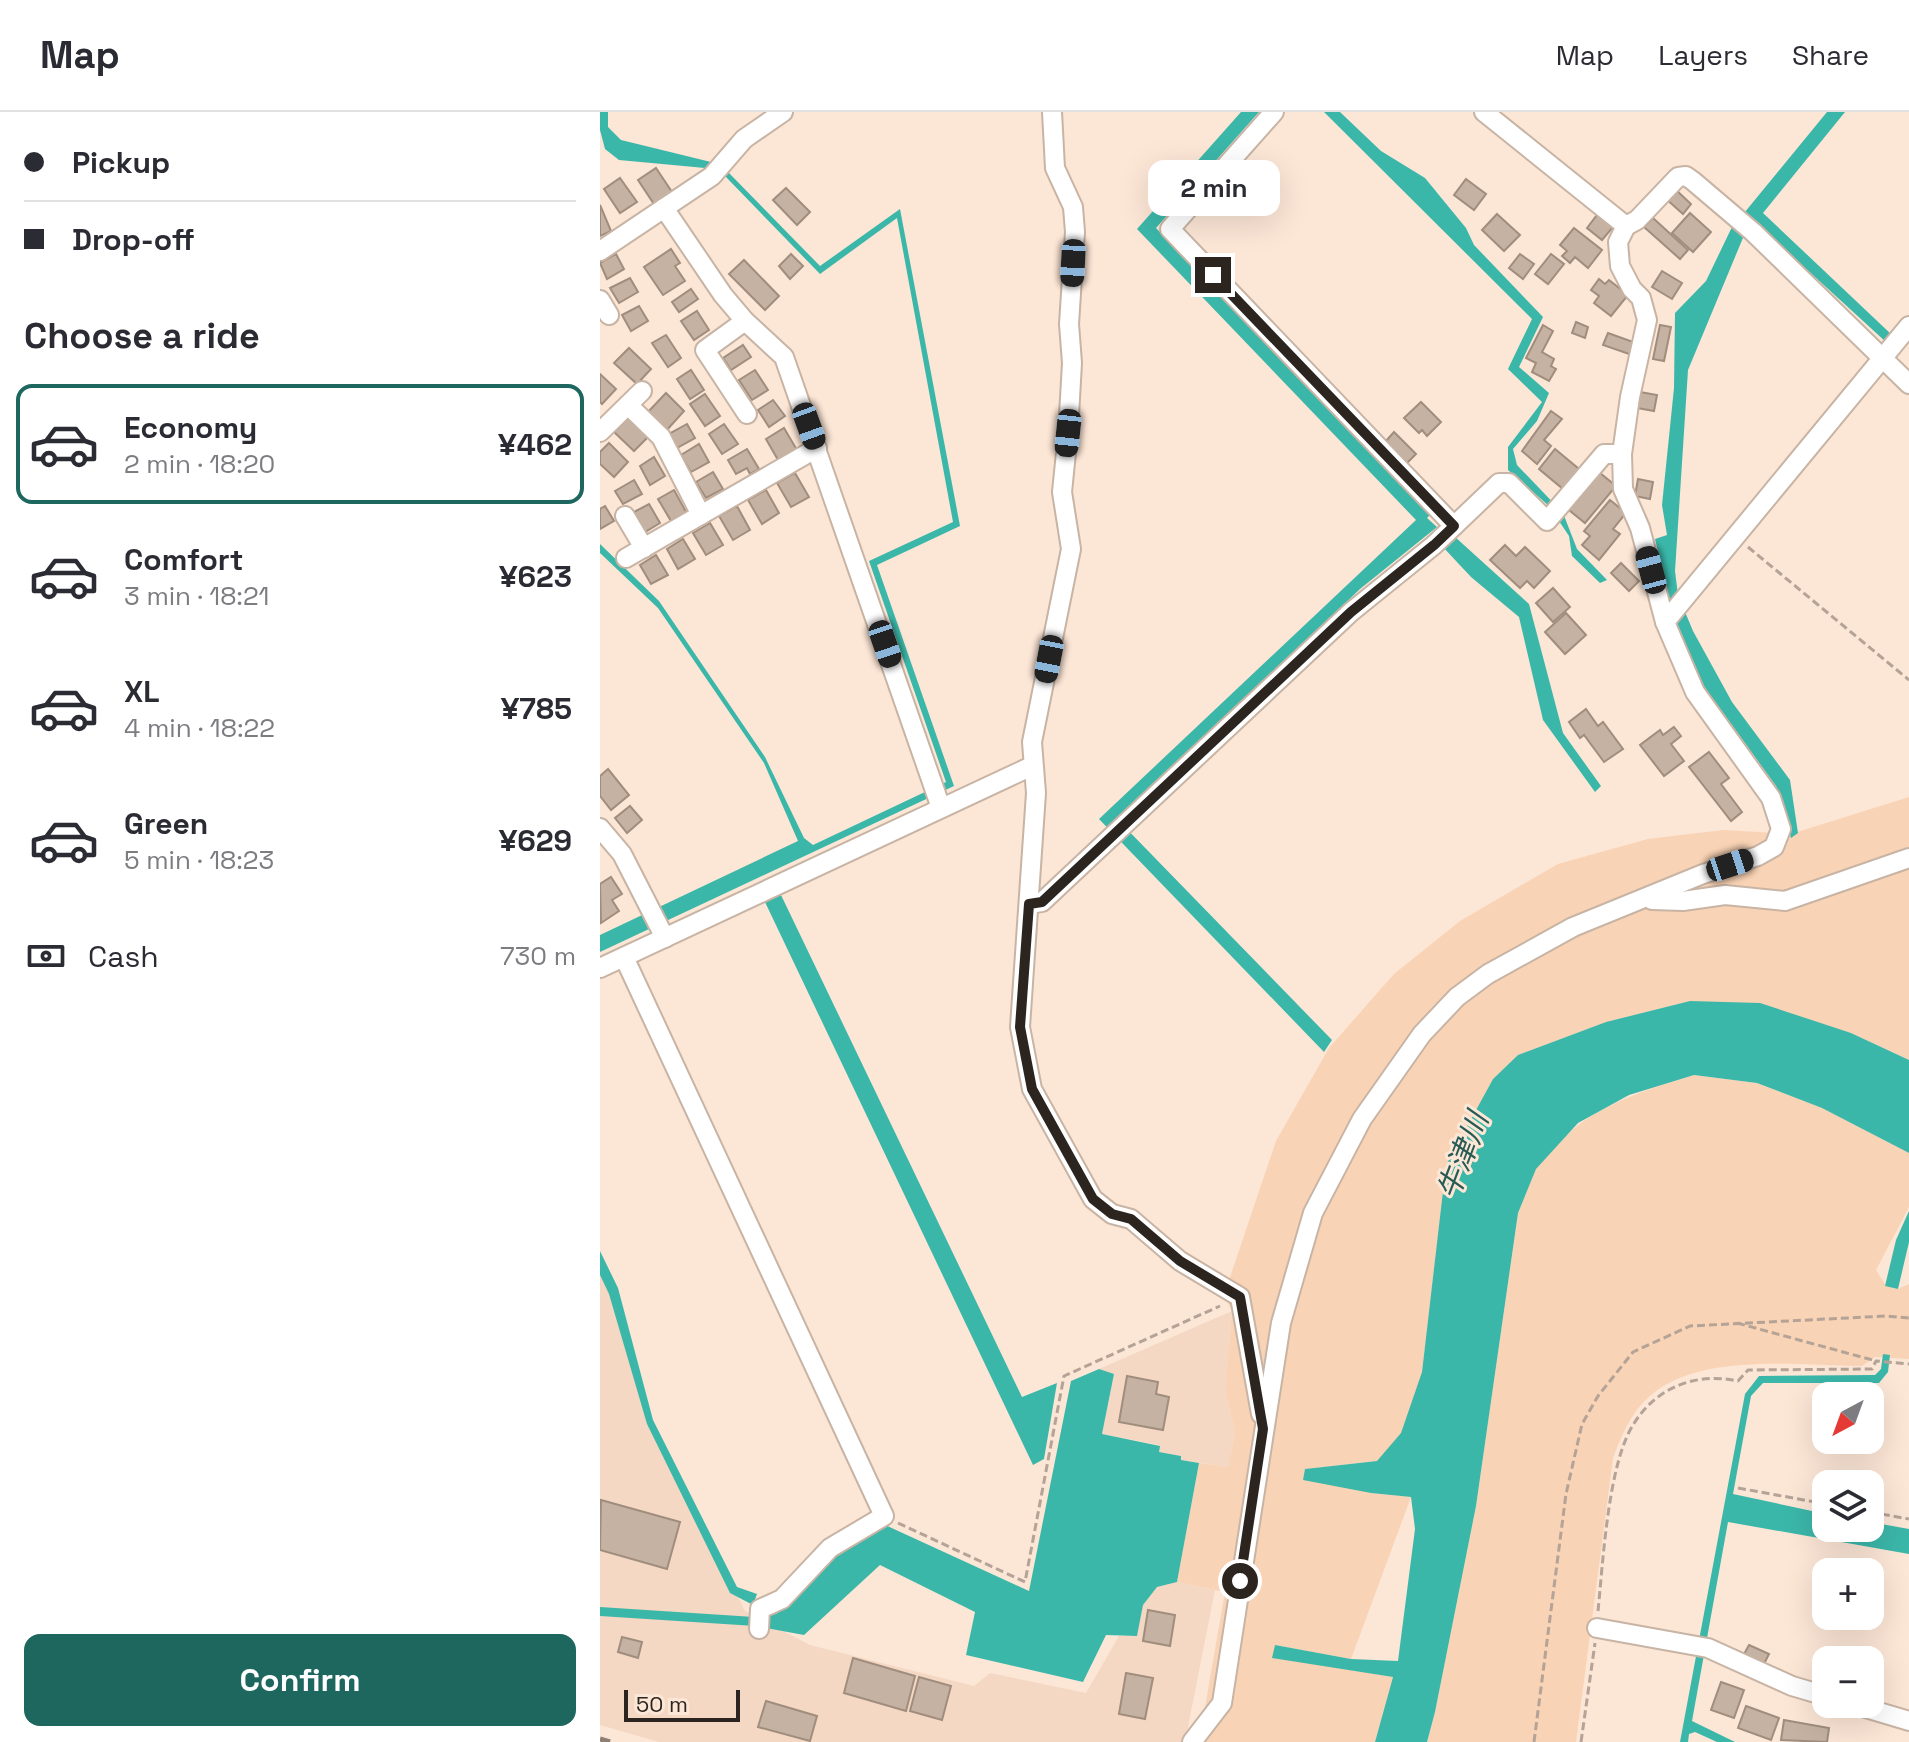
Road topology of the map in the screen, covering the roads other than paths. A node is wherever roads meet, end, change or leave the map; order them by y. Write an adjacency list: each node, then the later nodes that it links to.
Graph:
1 (783, 112): 5 (street)
2 (1052, 112): 24 (street)
3 (1274, 112): 20 (street)
4 (1484, 112): 6 (street)
5 (664, 208): 7 (street); 8 (street)
6 (1626, 226): 10 (street); 17 (street)
7 (600, 251)
8 (745, 321): 14 (street); 16 (street)
9 (1909, 326): 10 (street)
10 (1883, 357): 11 (street); 23 (street)
11 (1909, 384)
12 (642, 391): 13 (street)
13 (628, 405): 15 (street); 18 (street)
14 (747, 414)
15 (600, 432)
16 (817, 448): 18 (street); 25 (street)
17 (1622, 454): 20 (street); 23 (street)
18 (701, 515): 21 (street)
19 (625, 516): 21 (street)
20 (1454, 526): 29 (street)
21 (644, 548): 22 (street)
22 (626, 558)
23 (1665, 622): 28 (street)
24 (1032, 766): 25 (street); 29 (street)
25 (938, 797): 30 (street)
26 (600, 828): 30 (street)
27 (1909, 858): 28 (street)
28 (1645, 900): 33 (street)
29 (1029, 904): 33 (street)
30 (665, 938): 31 (street)
31 (624, 957): 32 (street); 35 (street)
32 (600, 968)
33 (1263, 1429): 39 (street)
34 (1597, 1628): 36 (street)
35 (759, 1629)
36 (1812, 1692)
37 (1884, 1714): 38 (street)
38 (1909, 1721)
39 (1192, 1742)

